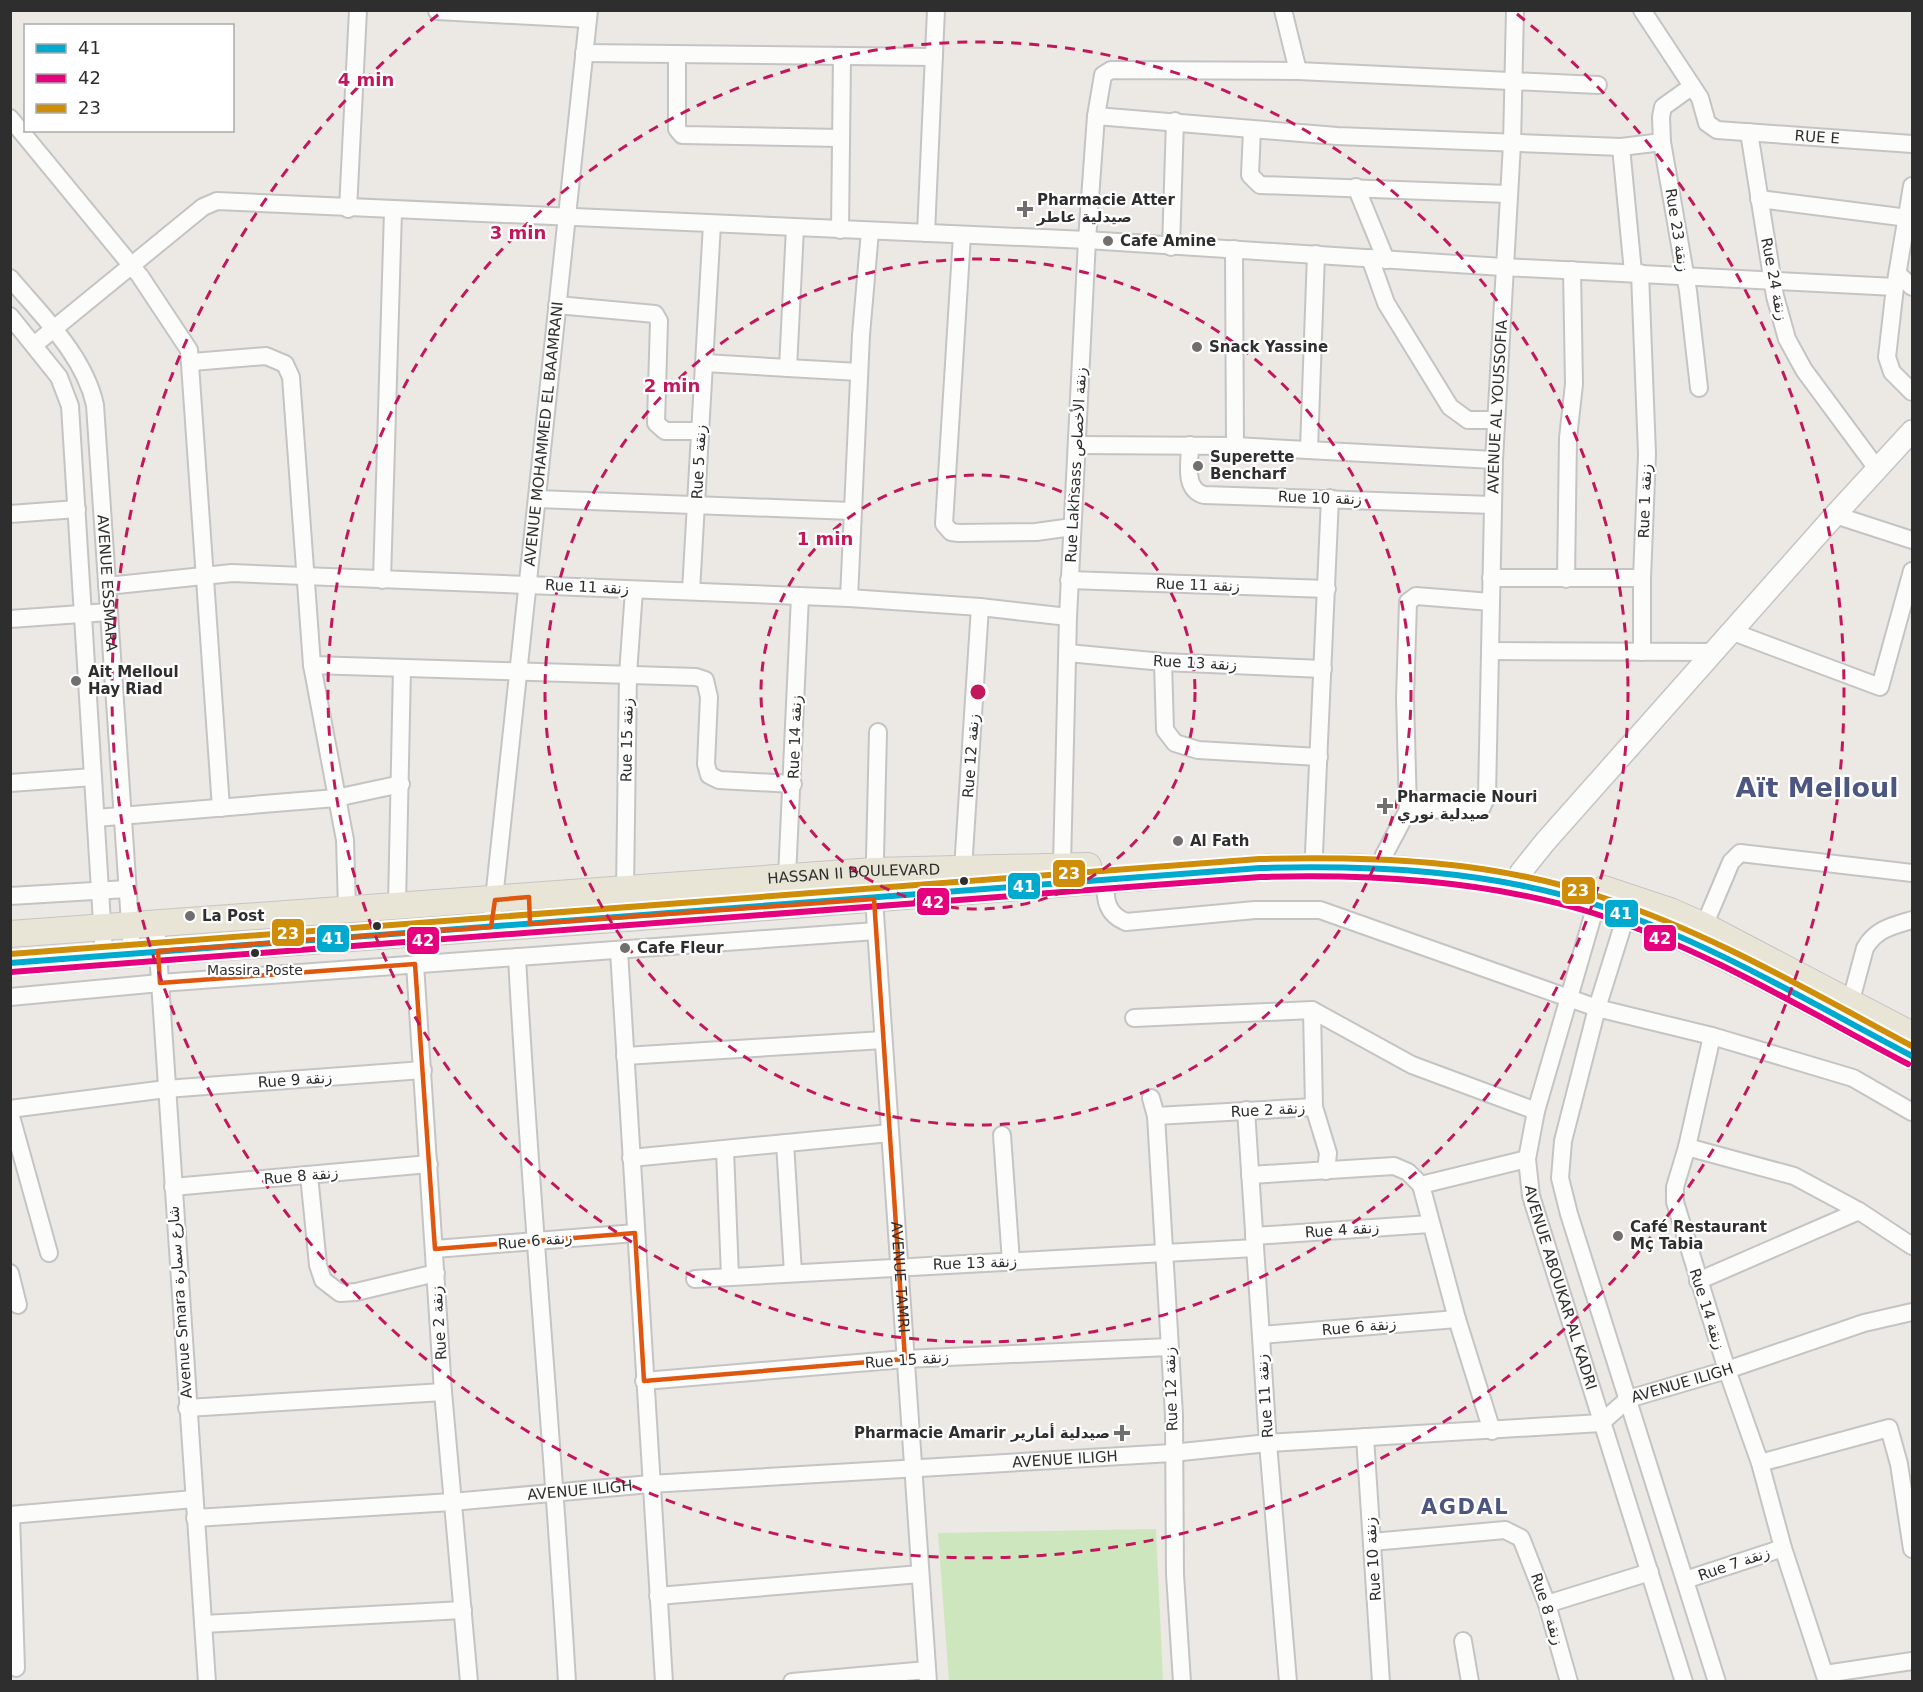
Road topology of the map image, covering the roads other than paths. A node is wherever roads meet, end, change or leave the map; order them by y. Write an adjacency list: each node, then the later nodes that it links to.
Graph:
1 (358, 10): 30 (street)
2 (936, 10): 11 (street)
3 (1282, 10): 12 (street)
4 (1515, 10): 13 (street, AVENUE AL YOUSSOFIA)
5 (1642, 10): 15 (street)
6 (437, 11): 7 (street)
7 (588, 15): 8 (street, AVENUE MOHAMMED EL BAAMRANI)
8 (584, 53): 9 (street); 32 (street, AVENUE MOHAMMED EL BAAMRANI)
9 (677, 54): 10 (street); 21 (street)
10 (842, 56): 11 (street); 21 (street)
11 (934, 57): 38 (street)
12 (1298, 71): 13 (street); 16 (street, Rue Lakhsass زنقة الأخصاص)
13 (1514, 83): 14 (street); 23 (street, AVENUE AL YOUSSOFIA)
14 (1598, 85)
15 (1691, 87): 20 (street, RUE E); 22 (street, Rue 23 زنقة)
16 (1096, 116): 18 (street); 40 (street, Rue Lakhsass زنقة الأخصاص)
17 (10, 117): 45 (street)
18 (1175, 121): 19 (street); 41 (street)
19 (1252, 129): 23 (street); 27 (street)
20 (1749, 132): 24 (street, RUE E); 29 (street, Rue 24 زنقة)
21 (841, 138): 36 (street)
22 (1662, 142): 25 (street); 49 (street, Rue 23 زنقة)
23 (1512, 144): 25 (street); 28 (street, AVENUE AL YOUSSOFIA)
24 (1912, 144)
25 (1622, 147): 48 (street, Rue 1 زنقة)
26 (1912, 186): 33 (street)
27 (1356, 187): 28 (street); 44 (street)
28 (1508, 194): 46 (street, AVENUE AL YOUSSOFIA)
29 (1760, 199): 33 (street); 51 (street, Rue 24 زنقة)
30 (348, 209): 31 (street); 45 (street)
31 (393, 211): 32 (street); 89 (street)
32 (566, 218): 34 (street); 54 (street, AVENUE MOHAMMED EL BAAMRANI)
33 (1908, 218): 52 (street)
34 (712, 224): 35 (street); 59 (street, Rue 5 زنقة)
35 (795, 228): 36 (street); 60 (street)
36 (840, 230): 37 (street)
37 (870, 231): 38 (street); 61 (street)
38 (926, 233): 39 (street)
39 (962, 235): 40 (street); 81 (street)
40 (1087, 240): 41 (street); 67 (street, Rue Lakhsass زنقة الأخصاص)
41 (1171, 247): 42 (street)
42 (1234, 249): 43 (street); 69 (street)
43 (1316, 254): 44 (street); 70 (street)
44 (1378, 259): 46 (street); 64 (street)
45 (132, 266): 56 (street); 58 (street)
46 (1503, 267): 47 (street); 64 (street, AVENUE AL YOUSSOFIA)
47 (1572, 270): 48 (street); 88 (street)
48 (1636, 272): 49 (street); 87 (street, Rue 1 زنقة)
49 (1685, 275): 51 (street); 62 (street, Rue 23 زنقة)
50 (10, 278): 56 (street, AVENUE ESSMARA)
51 (1772, 280): 52 (street); 72 (street, Rue 24 زنقة)
52 (1896, 280): 53 (street); 63 (street)
53 (1912, 288)
54 (557, 305): 65 (street); 74 (street, AVENUE MOHAMMED EL BAAMRANI)
55 (10, 316): 57 (street, AVENUE ESSMARA)
56 (53, 330): 57 (street); 92 (street, AVENUE ESSMARA)
57 (34, 345): 77 (street, AVENUE ESSMARA)
58 (192, 362): 84 (street); 85 (street)
59 (705, 363): 60 (street); 65 (street, Rue 5 زنقة)
60 (788, 368): 61 (street)
61 (859, 372): 78 (street)
62 (1699, 388)
63 (1912, 392)
64 (1495, 420): 71 (street, AVENUE AL YOUSSOFIA)
65 (701, 431): 76 (street, Rue 5 زنقة)
66 (1912, 431): 72 (street)
67 (1078, 445): 68 (street); 81 (street, Rue Lakhsass زنقة الأخصاص)
68 (1190, 445): 69 (street); 73 (street, Rue 10 زنقة)
69 (1235, 446): 70 (street)
70 (1309, 449): 71 (street)
71 (1494, 460): 75 (street, AVENUE AL YOUSSOFIA)
72 (1878, 470): 80 (street)
73 (1330, 498): 75 (street, Rue 10 زنقة); 93 (street)
74 (537, 499): 76 (street); 91 (street, AVENUE MOHAMMED EL BAAMRANI)
75 (1492, 505): 86 (street, AVENUE AL YOUSSOFIA)
76 (697, 506): 78 (street); 95 (street, Rue 5 زنقة)
77 (77, 509): 79 (street); 101 (street, AVENUE ESSMARA)
78 (852, 511): 97 (street)
79 (10, 514)
80 (1835, 515): 82 (street); 104 (street)
81 (1072, 527): 90 (street, Rue Lakhsass زنقة الأخصاص)
82 (1912, 540)
83 (1912, 571): 104 (street)
84 (205, 576): 85 (street, Rue 11 زنقة); 92 (street, Rue 11 زنقة); 122 (street)
85 (305, 576): 89 (street, Rue 11 زنقة); 110 (street)
86 (1491, 578): 88 (street); 98 (street, AVENUE AL YOUSSOFIA)
87 (1642, 578): 88 (street); 107 (street, Rue 1 زنقة)
88 (1566, 579)
89 (382, 580): 91 (street, Rue 11 زنقة)
90 (1069, 580): 93 (street, Rue 11 زنقة); 102 (street, Rue Lakhsass زنقة الأخصاص)
91 (529, 585): 94 (street, Rue 11 زنقة); 113 (street, AVENUE MOHAMMED EL BAAMRANI)
92 (107, 586): 100 (street, AVENUE ESSMARA)
93 (1327, 589): 112 (street)
94 (633, 590): 95 (street, Rue 11 زنقة); 114 (street, Rue 15 زنقة)
95 (692, 591): 96 (street, Rue 11 زنقة)
96 (800, 596): 97 (street, Rue 11 زنقة); 120 (street, Rue 14 زنقة)
97 (849, 598): 99 (street, Rue 11 زنقة)
98 (1491, 602): 105 (street, AVENUE AL YOUSSOFIA); 123 (street)
99 (980, 607): 102 (street, Rue 11 زنقة); 129 (street, Rue 12 زنقة)
100 (109, 612): 101 (street); 124 (street, AVENUE ESSMARA)
101 (83, 614): 103 (street); 117 (street, AVENUE ESSMARA)
102 (1068, 617): 106 (street, Rue Lakhsass زنقة الأخصاص)
103 (10, 619)
104 (1733, 632): 108 (street)
105 (1490, 651): 107 (street); 123 (street, AVENUE AL YOUSSOFIA)
106 (1068, 652): 109 (street, Rue 13 زنقة); 128 (street, Rue Lakhsass زنقة الأخصاص)
107 (1642, 652): 108 (street)
108 (1716, 652): 134 (street)
109 (1164, 662): 112 (street, Rue 13 زنقة); 116 (street)
110 (312, 665): 111 (street); 121 (street)
111 (402, 668): 113 (street); 119 (street)
112 (1323, 669): 116 (street)
113 (520, 672): 114 (street); 142 (street, AVENUE MOHAMMED EL BAAMRANI)
114 (628, 674): 120 (street); 136 (street, Rue 15 زنقة)
115 (878, 732): 130 (street)
116 (1318, 758): 126 (street)
117 (93, 777): 118 (street); 125 (street, AVENUE ESSMARA)
118 (10, 783)
119 (401, 784): 121 (street); 143 (street)
120 (793, 784): 132 (street, Rue 14 زنقة)
121 (336, 798): 122 (street); 145 (street)
122 (221, 808): 124 (street)
123 (1408, 810): 127 (street)
124 (123, 816): 125 (street); 135 (street, AVENUE ESSMARA)
125 (96, 818): 137 (street, AVENUE ESSMARA)
126 (1314, 853): 127 (main road, HASSAN II BOULEVARD); 128 (main road, HASSAN II BOULEVARD)
127 (1384, 855): 134 (main road, HASSAN II BOULEVARD)
128 (1062, 865): 129 (main road, HASSAN II BOULEVARD)
129 (963, 869): 130 (main road, HASSAN II BOULEVARD)
130 (873, 871): 132 (main road, HASSAN II BOULEVARD); 141 (street, AVENUE TAMRI)
131 (1912, 873): 150 (street)
132 (787, 877): 136 (main road, HASSAN II BOULEVARD)
133 (1105, 879): 134 (main road, HASSAN II BOULEVARD); 141 (main road, HASSAN II BOULEVARD); 164 (street)
134 (1517, 879): 139 (main road, HASSAN II BOULEVARD)
135 (127, 889): 137 (street); 148 (street, AVENUE ESSMARA)
136 (625, 890): 140 (main road, HASSAN II BOULEVARD)
137 (100, 891): 138 (street); 151 (street, AVENUE ESSMARA)
138 (10, 896)
139 (1599, 896): 144 (main road, HASSAN II BOULEVARD); 164 (street, AVENUE ABOUKAR AL KADRI)
140 (529, 897): 142 (main road, HASSAN II BOULEVARD); 149 (main road)
141 (874, 899): 149 (main road, HASSAN II BOULEVARD); 153 (street, AVENUE TAMRI)
142 (495, 900): 143 (main road, HASSAN II BOULEVARD); 152 (street, AVENUE MOHAMMED EL BAAMRANI)
143 (398, 905): 145 (main road, HASSAN II BOULEVARD)
144 (1629, 908): 150 (main road, HASSAN II BOULEVARD); 166 (street, AVENUE ABOUKAR AL KADRI); 173 (main road, HASSAN II BOULEVARD)
145 (347, 909): 147 (main road, HASSAN II BOULEVARD)
146 (1912, 920): 165 (street)
147 (156, 922): 148 (main road, HASSAN II BOULEVARD); 155 (street, Avenue Smara شارع سمارة)
148 (130, 924): 151 (main road, HASSAN II BOULEVARD); 157 (street, AVENUE ESSMARA)
149 (530, 924): 152 (main road, HASSAN II BOULEVARD)
150 (1704, 926): 165 (main road, HASSAN II BOULEVARD)
151 (102, 927): 154 (main road, HASSAN II BOULEVARD); 158 (street, AVENUE ESSMARA)
152 (491, 927): 155 (main road, HASSAN II BOULEVARD)
153 (876, 931): 156 (street); 171 (street, AVENUE TAMRI)
154 (10, 934)
155 (158, 951): 157 (main road, HASSAN II BOULEVARD); 162 (street, Avenue Smara شارع سمارة)
156 (619, 951): 159 (street); 172 (street)
157 (132, 953): 158 (main road, HASSAN II BOULEVARD)
158 (104, 955): 160 (main road, HASSAN II BOULEVARD)
159 (518, 957): 161 (street); 199 (street)
160 (10, 963)
161 (415, 964): 162 (street); 174 (street, Rue 2 زنقة)
162 (160, 983): 163 (street); 175 (street, Avenue Smara شارع سمارة)
163 (10, 997)
164 (1567, 997): 166 (street); 180 (street, AVENUE ABOUKAR AL KADRI)
165 (1850, 1004): 169 (main road, HASSAN II BOULEVARD)
166 (1598, 1008): 170 (street); 222 (street, AVENUE ABOUKAR AL KADRI)
167 (1311, 1010): 168 (street); 177 (street); 180 (street)
168 (1134, 1018)
169 (1912, 1035)
170 (1712, 1036): 181 (street); 186 (street, Rue 14 زنقة)
171 (883, 1040): 172 (street); 183 (street, AVENUE TAMRI)
172 (625, 1056): 188 (street)
173 (1912, 1056)
174 (423, 1070): 175 (street, Rue 9 زنقة); 190 (street, Rue 2 زنقة)
175 (166, 1089): 179 (street, Rue 9 زنقة); 195 (street, Avenue Smara شارع سمارة)
176 (1151, 1098): 182 (street, Rue 12 زنقة)
177 (1314, 1107): 178 (street, Rue 2 زنقة); 191 (street, Rue 2 زنقة)
178 (1246, 1110): 182 (street, Rue 2 زنقة); 193 (street, Rue 11 زنقة)
179 (10, 1111): 204 (street)
180 (1536, 1111): 189 (street, AVENUE ABOUKAR AL KADRI)
181 (1912, 1112)
182 (1156, 1116): 203 (street, Rue 12 زنقة)
183 (890, 1133): 185 (street); 206 (street, AVENUE TAMRI)
184 (1002, 1135): 205 (street)
185 (784, 1143): 187 (street); 209 (street)
186 (1688, 1147): 196 (street); 212 (street, Rue 14 زنقة)
187 (725, 1150): 188 (street); 210 (street)
188 (631, 1158): 198 (street)
189 (1527, 1159): 194 (street); 224 (street, AVENUE ABOUKAR AL KADRI)
190 (429, 1164): 192 (street, Rue 8 زنقة); 202 (street, Rue 2 زنقة)
191 (1326, 1171): 193 (street); 194 (street)
192 (309, 1175): 195 (street, Rue 8 زنقة); 208 (street)
193 (1251, 1175): 200 (street, Rue 11 زنقة)
194 (1421, 1185): 197 (street)
195 (172, 1187): 223 (street, Avenue Smara شارع سمارة)
196 (1859, 1211): 201 (street); 212 (street)
197 (1431, 1224): 200 (street, Rue 4 زنقة); 215 (street)
198 (635, 1233): 199 (street, Rue 6 زنقة); 220 (street)
199 (534, 1240): 202 (street, Rue 6 زنقة); 232 (street)
200 (1254, 1242): 203 (street, Rue 13 زنقة); 216 (street, Rue 11 زنقة)
201 (1912, 1246)
202 (435, 1249): 208 (street, Rue 2 زنقة)
203 (1163, 1252): 205 (street, Rue 13 زنقة); 217 (street, Rue 12 زنقة)
204 (49, 1253)
205 (1011, 1262): 206 (street, Rue 13 زنقة)
206 (899, 1266): 209 (street, Rue 13 زنقة); 218 (street, AVENUE TAMRI)
207 (10, 1273): 213 (street)
208 (436, 1273): 221 (street, Rue 2 زنقة)
209 (793, 1273): 210 (street, Rue 13 زنقة)
210 (730, 1276): 211 (street, Rue 13 زنقة)
211 (695, 1279)
212 (1698, 1281): 219 (street, Rue 14 زنقة)
213 (18, 1305)
214 (1912, 1312): 219 (street, AVENUE ILIGH)
215 (1457, 1319): 216 (street, Rue 6 زنقة); 225 (street)
216 (1261, 1335): 227 (street, Rue 11 زنقة)
217 (1169, 1347): 218 (street, Rue 15 زنقة); 228 (street, Rue 12 زنقة)
218 (905, 1359): 220 (street, Rue 15 زنقة); 230 (street, AVENUE TAMRI)
219 (1727, 1370): 222 (street, AVENUE ILIGH); 229 (street, Rue 14 زنقة)
220 (644, 1381): 231 (street)
221 (443, 1392): 223 (street); 234 (street, Rue 2 زنقة)
222 (1628, 1399): 224 (street, AVENUE ILIGH); 242 (street, AVENUE ABOUKAR AL KADRI)
223 (187, 1408): 233 (street, Avenue Smara شارع سمارة)
224 (1601, 1423): 225 (street, AVENUE ILIGH); 240 (street, AVENUE ABOUKAR AL KADRI)
225 (1492, 1431): 226 (street, AVENUE ILIGH)
226 (1365, 1437): 227 (street, AVENUE ILIGH); 237 (street, Rue 10 زنقة)
227 (1268, 1443): 228 (street, AVENUE ILIGH); 258 (street, Rue 11 زنقة)
228 (1172, 1453): 230 (street, AVENUE ILIGH); 257 (street, Rue 12 زنقة)
229 (1760, 1463): 238 (street, Rue 14 زنقة); 239 (street)
230 (913, 1467): 231 (street, AVENUE ILIGH); 241 (street, AVENUE TAMRI)
231 (650, 1484): 232 (street, AVENUE ILIGH); 243 (street)
232 (556, 1492): 234 (street, AVENUE ILIGH); 254 (street)
233 (194, 1499): 235 (street); 236 (street, Avenue Smara شارع سمارة)
234 (452, 1502): 236 (street, AVENUE ILIGH); 245 (street, Rue 2 زنقة)
235 (11, 1515): 249 (street)
236 (195, 1518): 246 (street, Avenue Smara شارع سمارة)
237 (1372, 1542): 244 (street, Rue 8 زنقة); 259 (street, Rue 10 زنقة)
238 (1783, 1548): 242 (street, Rue 7 زنقة); 251 (street, Rue 14 زنقة)
239 (1912, 1549)
240 (1650, 1572): 244 (street); 262 (street, AVENUE ABOUKAR AL KADRI)
241 (920, 1574): 243 (street); 250 (street, AVENUE TAMRI)
242 (1685, 1580): 263 (street, AVENUE ABOUKAR AL KADRI)
243 (658, 1596): 255 (street)
244 (1547, 1604): 261 (street, Rue 8 زنقة)
245 (463, 1610): 246 (street); 253 (street, Rue 2 زنقة)
246 (203, 1624): 252 (street, Avenue Smara شارع سمارة)
247 (1463, 1641): 260 (street)
248 (1912, 1661): 251 (street)
249 (16, 1668)
250 (927, 1676): 256 (street)
251 (1826, 1678)
252 (207, 1682)
253 (469, 1682)
254 (567, 1682)
255 (664, 1682)
256 (792, 1682)
257 (1182, 1682)
258 (1288, 1682)
259 (1381, 1682)
260 (1470, 1682)
261 (1569, 1682)
262 (1684, 1682)
263 (1717, 1682)

